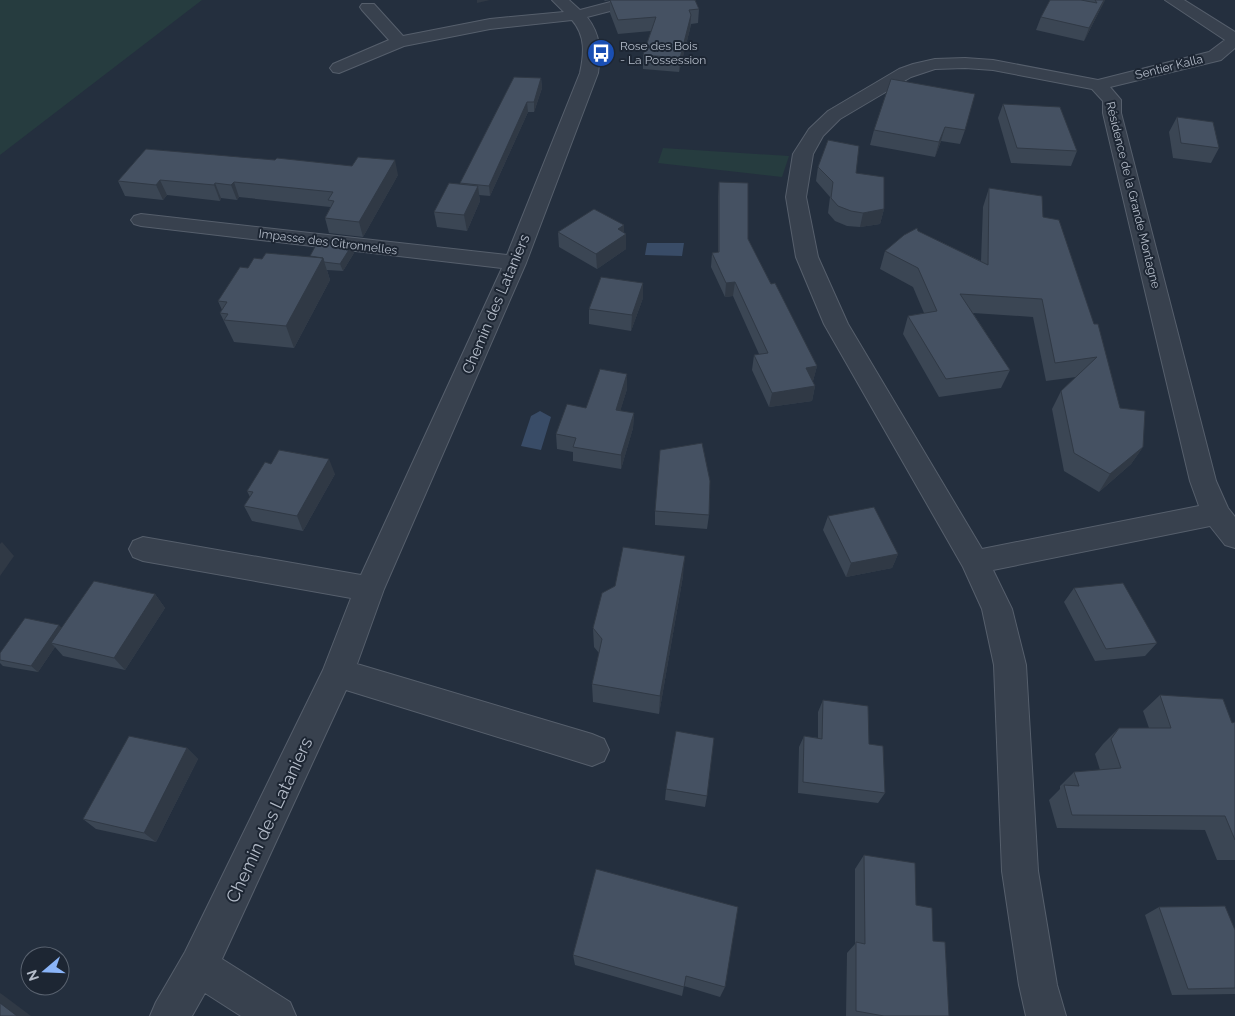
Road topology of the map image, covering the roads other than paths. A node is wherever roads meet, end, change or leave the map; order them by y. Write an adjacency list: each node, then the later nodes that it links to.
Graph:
1 (636, 0): 4 (street)
2 (1174, 0): 5 (street)
3 (368, 7): 6 (street)
4 (569, 7): 6 (street); 10 (street, Chemin des Lataniers)
5 (1235, 40): 8 (street, Sentier Kalla)
6 (399, 42): 7 (street)
7 (339, 68)
8 (1098, 85): 11 (street, Résidence de la Grande Montagne); 14 (street, Résidence de la Grande Montagne)
9 (141, 220): 10 (street, Impasse des Citronnelles)
10 (515, 263): 15 (street, Chemin des Lataniers)
11 (1216, 514): 12 (street, Résidence de la Grande Montagne); 14 (street)
12 (1235, 537)
13 (143, 549): 15 (street)
14 (975, 562): 21 (street, Résidence de la Grande Montagne)
15 (369, 589): 16 (street, Chemin des Lataniers)
16 (338, 673): 17 (street); 18 (street, Chemin des Lataniers)
17 (592, 750)
18 (199, 966): 19 (street, Chemin des Lataniers); 20 (street)
19 (170, 1016)
20 (276, 1016)
21 (1046, 1016)

